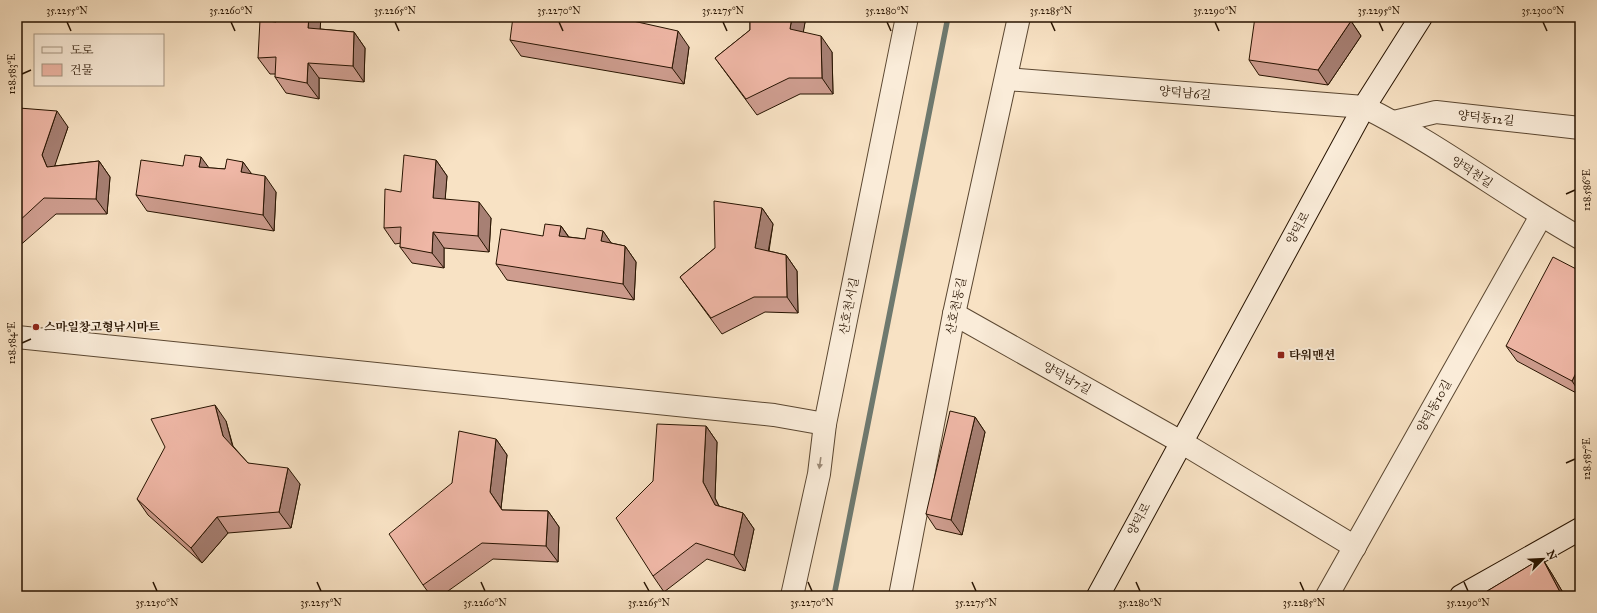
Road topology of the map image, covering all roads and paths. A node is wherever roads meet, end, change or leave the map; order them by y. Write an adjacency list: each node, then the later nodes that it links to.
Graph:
1 (907, 17): 12 (street, 산호천서길)
2 (1019, 17): 4 (street, 산호천동길)
3 (1421, 17): 5 (street, 양덕로)
4 (1007, 79): 5 (street, 양덕남6길); 10 (street, 산호천동길)
5 (1364, 107): 6 (street, 양덕천길); 13 (street, 양덕로)
6 (1394, 122): 7 (street, 양덕동12길); 8 (street, 양덕천길)
7 (1580, 128)
8 (1541, 216): 9 (street, 양덕천길); 15 (street, 양덕동10길)
9 (1580, 238)
10 (954, 314): 13 (street, 양덕남7길); 17 (street, 산호천동길)
11 (17, 337): 12 (street)
12 (826, 424): 16 (street, 산호천서길, one-way to 16)
13 (1181, 442): 15 (street); 18 (street, 양덕로)
14 (1580, 529): 20 (street)
15 (1355, 547): 19 (street, 양덕동10길)
16 (792, 596)
17 (900, 596)
18 (1098, 596)
19 (1327, 596)
20 (1461, 596)

